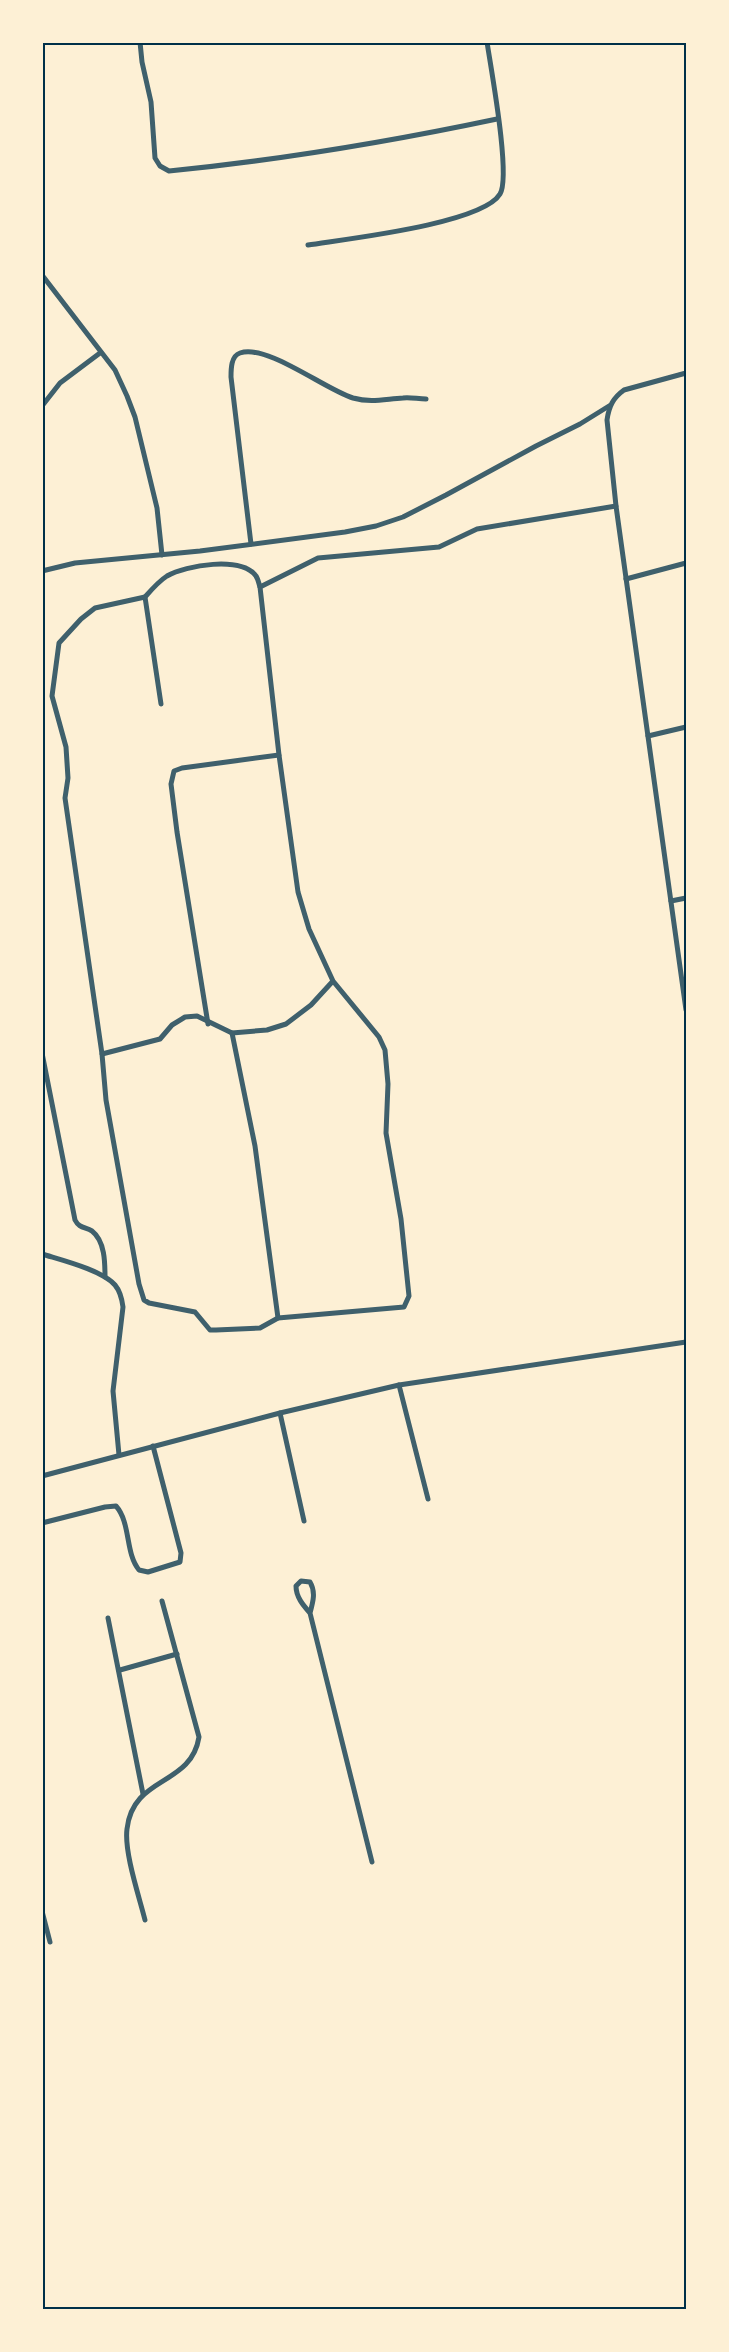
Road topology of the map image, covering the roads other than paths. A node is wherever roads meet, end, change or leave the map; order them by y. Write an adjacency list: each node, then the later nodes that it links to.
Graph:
1 (140, 42): 3 (street)
2 (487, 42): 3 (street)
3 (497, 119): 4 (street)
4 (308, 245)
5 (42, 276): 6 (street)
6 (100, 354): 9 (street); 13 (street)
7 (686, 373): 10 (street)
8 (426, 398): 12 (street)
9 (42, 406)
10 (609, 406): 11 (street); 12 (street)
11 (616, 506): 16 (street); 17 (street)
12 (251, 544): 13 (street)
13 (162, 555): 15 (street)
14 (686, 563): 16 (street)
15 (42, 571)
16 (626, 578): 21 (street)
17 (260, 587): 18 (street); 22 (street)
18 (145, 597): 19 (street); 30 (street)
19 (161, 704)
20 (686, 727): 21 (street)
21 (648, 736): 24 (street)
22 (279, 755): 25 (street); 27 (street)
23 (686, 898): 24 (street)
24 (671, 901): 26 (street)
25 (332, 981): 28 (street); 33 (street)
26 (686, 1010)
27 (208, 1024): 28 (street); 30 (street)
28 (232, 1033): 33 (street)
29 (42, 1053): 32 (street)
30 (102, 1054): 33 (street)
31 (42, 1254): 32 (street)
32 (105, 1278): 38 (street)
33 (278, 1318)
34 (686, 1342): 35 (street)
35 (399, 1385): 36 (street); 40 (street)
36 (280, 1413): 37 (street); 41 (street)
37 (153, 1446): 38 (street); 42 (street)
38 (119, 1455): 39 (street)
39 (42, 1476)
40 (428, 1499)
41 (304, 1521)
42 (42, 1523)
43 (162, 1601): 46 (street)
44 (310, 1613): 44 (street); 49 (street)
45 (108, 1618): 47 (street)
46 (177, 1654): 47 (street); 48 (street)
47 (120, 1670): 48 (street)
48 (142, 1794): 51 (street)
49 (372, 1862)
50 (42, 1911): 52 (street)
51 (144, 1920)
52 (50, 1942)

